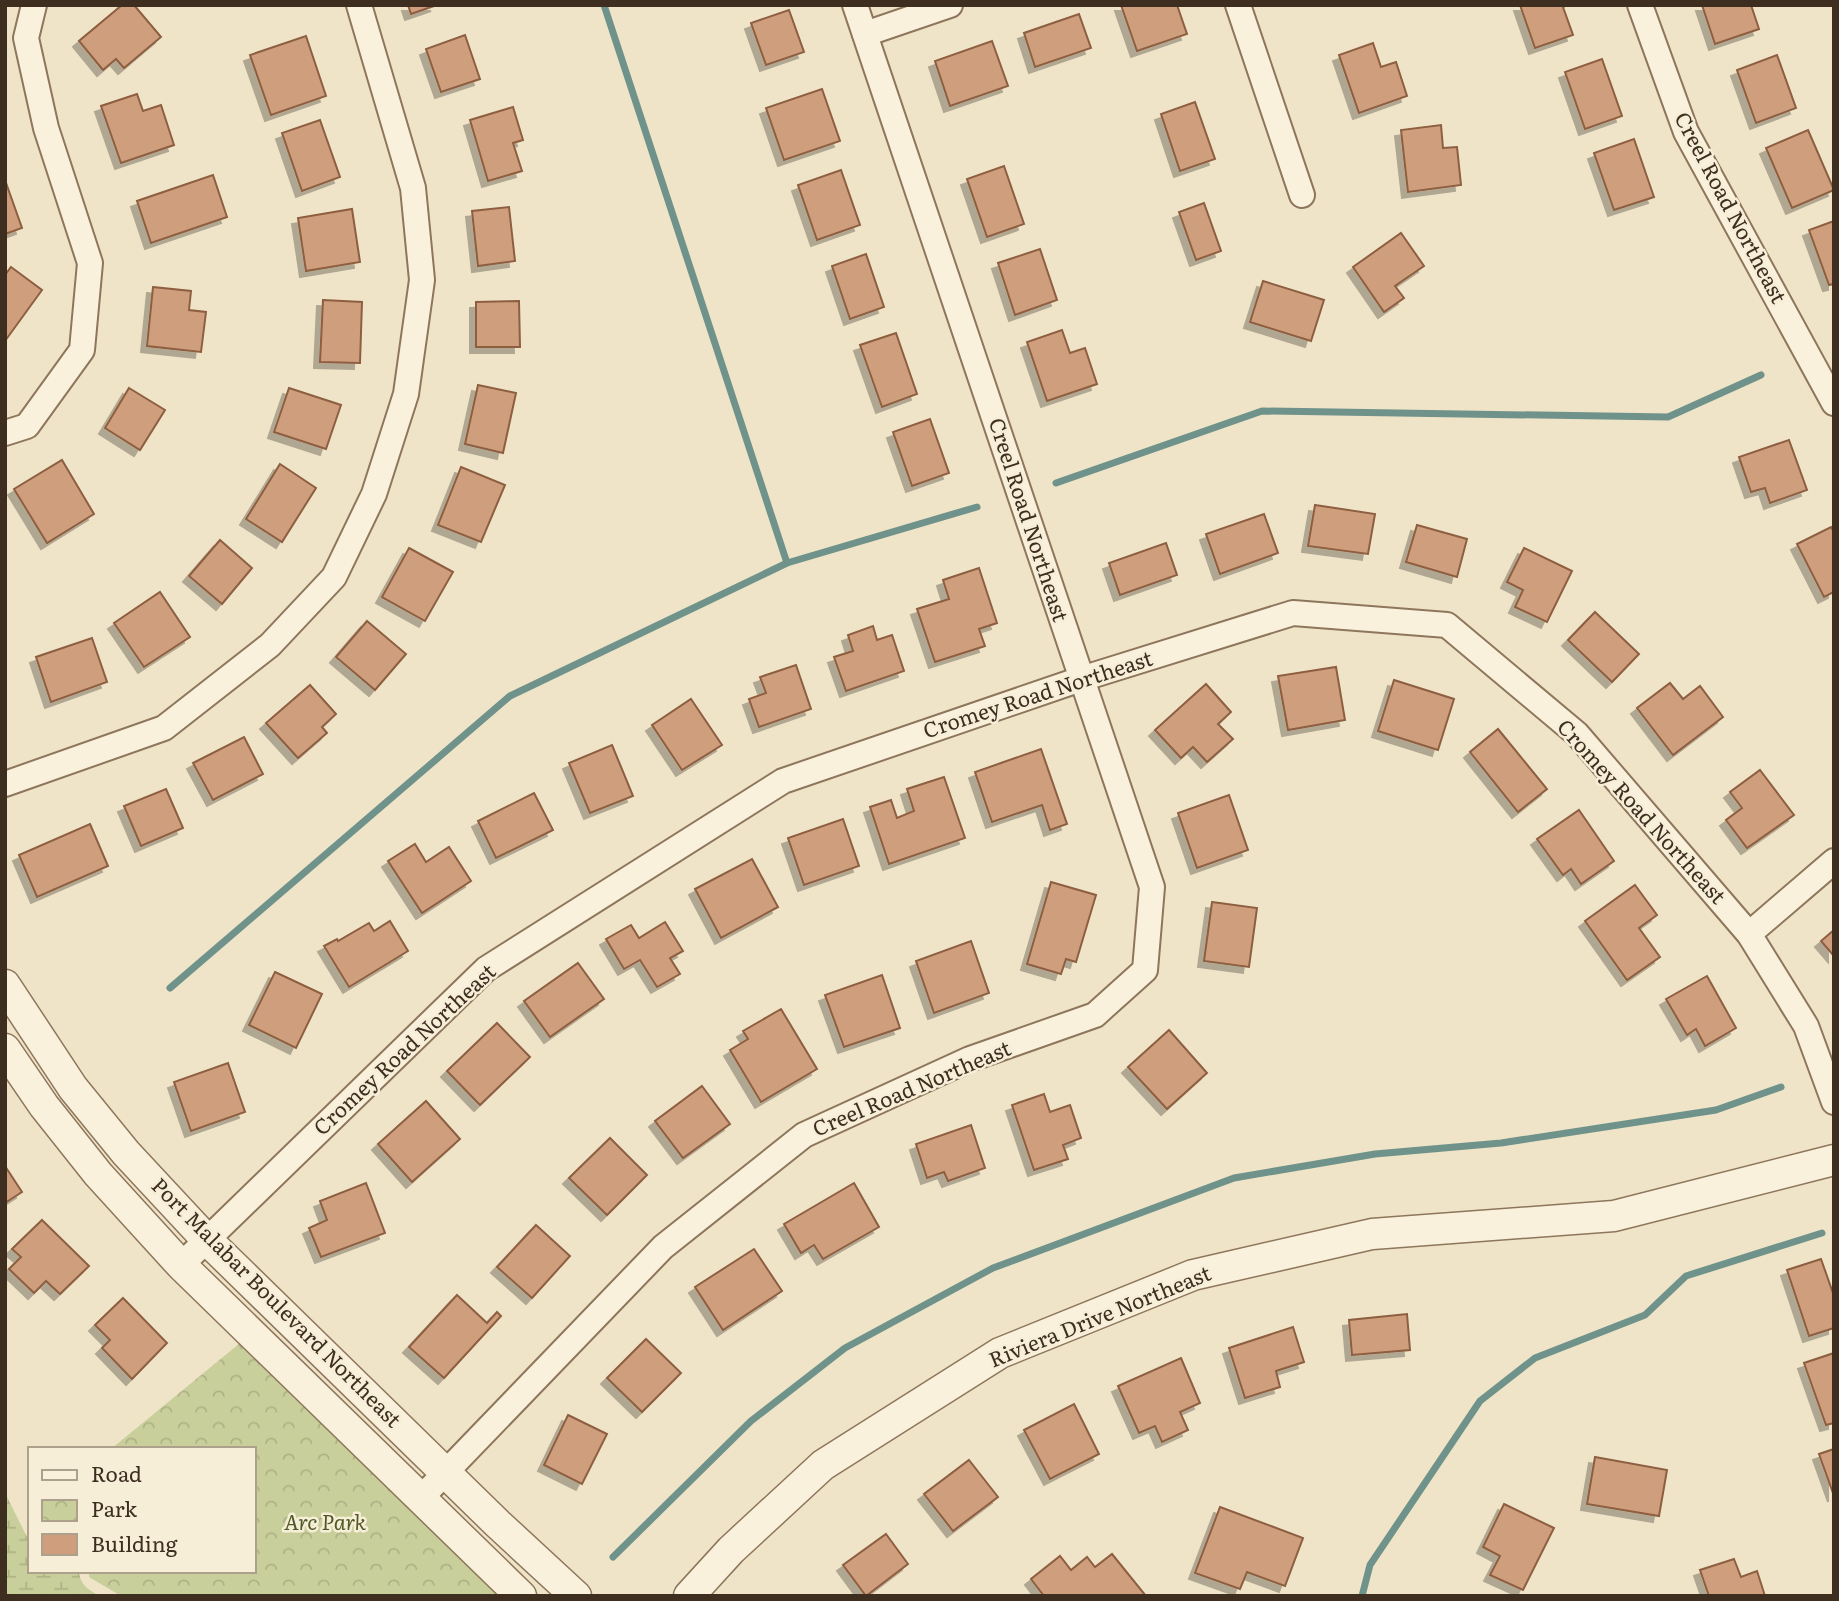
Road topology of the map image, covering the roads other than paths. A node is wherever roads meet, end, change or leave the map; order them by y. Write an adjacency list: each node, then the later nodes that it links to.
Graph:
1 (34, 5): 10 (street)
2 (359, 5): 12 (street)
3 (855, 5): 7 (street, Creel Road Northeast)
4 (950, 5): 7 (street)
5 (1238, 5): 8 (street)
6 (1640, 5): 9 (street, Creel Road Northeast)
7 (865, 34): 11 (street, Creel Road Northeast)
8 (1302, 195)
9 (1834, 403)
10 (5, 433)
11 (1081, 680): 14 (street, Cromey Road Northeast); 19 (street, Cromey Road Northeast); 21 (street, Creel Road Northeast)
12 (5, 784)
13 (1834, 861): 14 (street)
14 (1749, 934): 17 (street, Cromey Road Northeast)
15 (5, 985): 19 (street, Port Malabar Boulevard Northeast)
16 (5, 1049): 20 (street, Port Malabar Boulevard Northeast)
17 (1834, 1102)
18 (1834, 1160): 25 (street, Riviera Drive Northeast)
19 (207, 1240): 20 (street, Cromey Road Northeast); 21 (street, Port Malabar Boulevard Northeast)
20 (181, 1265): 22 (street, Port Malabar Boulevard Northeast)
21 (446, 1471): 22 (street, Creel Road Northeast); 24 (street, Port Malabar Boulevard Northeast)
22 (420, 1499): 23 (street, Port Malabar Boulevard Northeast)
23 (521, 1596)
24 (576, 1596)
25 (689, 1596)

